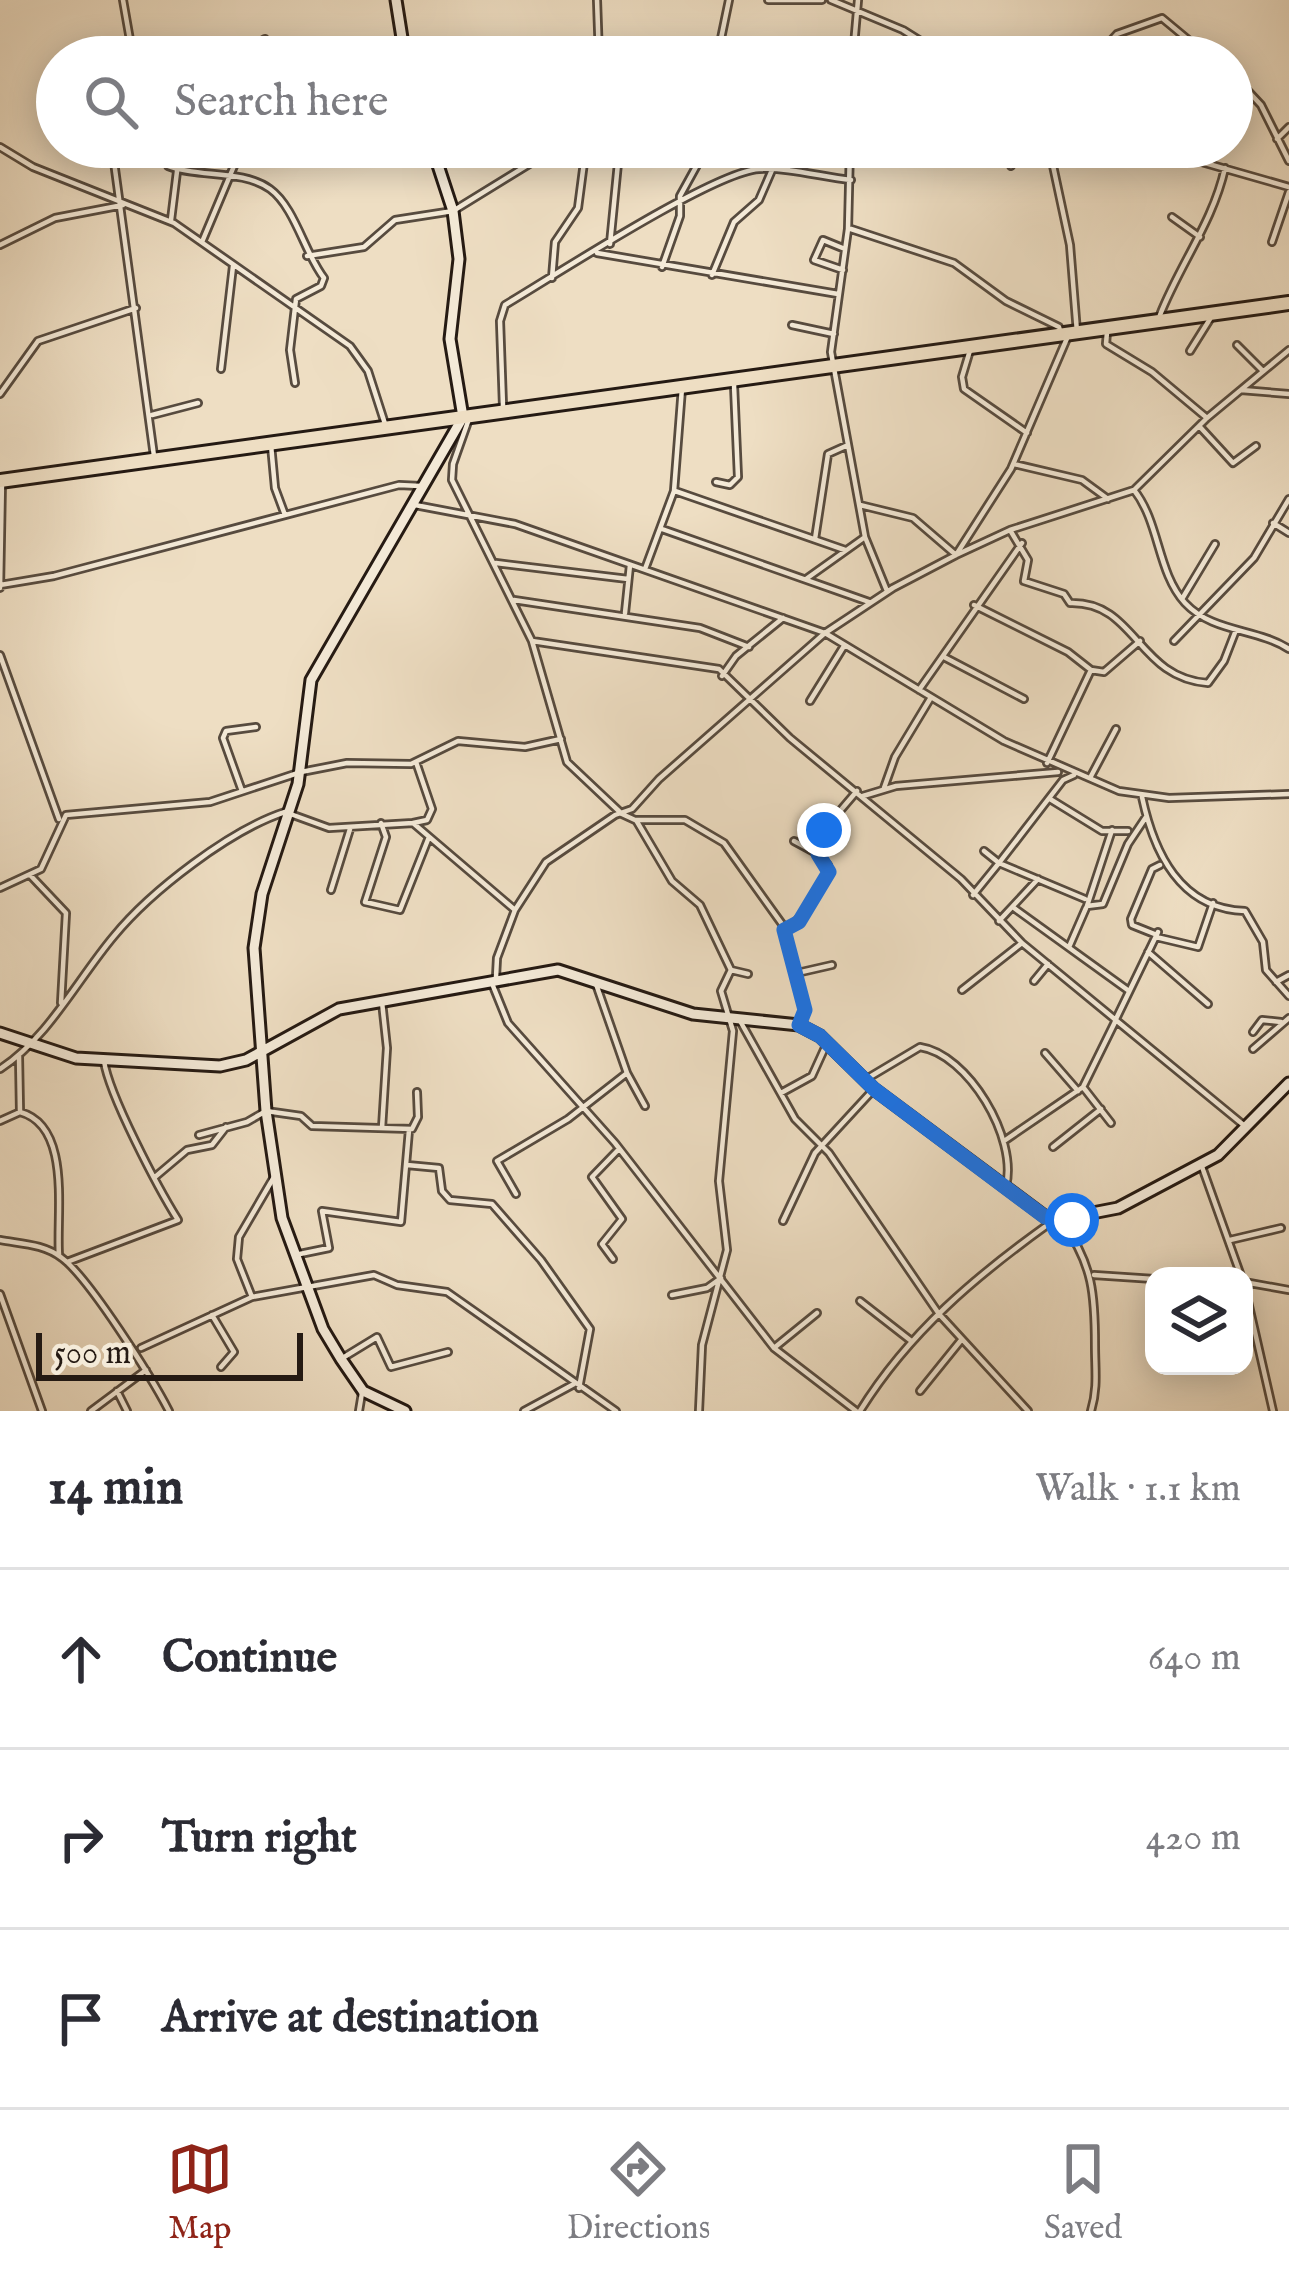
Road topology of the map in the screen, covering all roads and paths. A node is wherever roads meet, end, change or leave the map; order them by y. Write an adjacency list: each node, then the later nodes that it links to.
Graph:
1 (123, 0): 9 (street)
2 (396, 0): 10 (street)
3 (597, 0): 11 (street)
4 (729, 0): 12 (street)
5 (768, 0): 6 (street)
6 (822, 0)
7 (831, 0): 8 (street)
8 (858, 4): 13 (street); 14 (street)
9 (129, 36)
10 (402, 36)
11 (598, 36)
12 (722, 36)
13 (855, 36)
14 (910, 36)
15 (1115, 36): 16 (street)
16 (1184, 36)
17 (1253, 96): 19 (street)
18 (1289, 127): 19 (street)
19 (1277, 139): 21 (street)
20 (0, 147): 40 (street)
21 (1289, 160)
22 (116, 168): 40 (street)
23 (173, 168): 34 (street)
24 (232, 168): 37 (street)
25 (438, 168): 42 (street)
26 (524, 168): 42 (street)
27 (583, 168): 58 (street)
28 (618, 168): 49 (street)
29 (696, 168): 41 (street)
30 (788, 168): 36 (street)
31 (850, 168): 38 (street)
32 (1054, 168): 67 (street)
33 (1225, 168): 39 (street); 46 (street)
34 (178, 170): 37 (street); 44 (street)
35 (772, 170): 36 (street); 41 (street); 57 (street)
36 (787, 172): 38 (street)
37 (227, 177): 47 (street); 53 (street)
38 (851, 180): 45 (street)
39 (1289, 190): 48 (street)
40 (122, 202): 44 (street); 50 (street); 61 (street)
41 (679, 202): 49 (street); 55 (street)
42 (452, 212): 53 (street); 85 (street)
43 (1172, 217): 46 (street)
44 (171, 220): 47 (street)
45 (848, 229): 51 (street); 67 (street)
46 (1200, 237): 64 (street)
47 (202, 242): 54 (street)
48 (1272, 242)
49 (610, 244): 52 (street)
50 (0, 245)
51 (845, 249): 56 (street); 56 (street)
52 (598, 253): 55 (street); 58 (street)
53 (307, 256): 62 (street)
54 (233, 266): 62 (street); 74 (street)
55 (662, 267): 57 (street)
56 (842, 270): 59 (street)
57 (712, 275): 59 (street)
58 (552, 278): 83 (street)
59 (838, 293): 68 (street)
60 (1289, 303): 63 (main road)
61 (136, 308): 80 (street); 84 (street)
62 (294, 308): 77 (street); 88 (street)
63 (1212, 313): 64 (main road); 72 (street)
64 (1158, 320): 66 (main road)
65 (792, 325): 68 (street)
66 (1108, 328): 67 (main road); 86 (street)
67 (1069, 333): 70 (main road); 89 (street)
68 (834, 334): 73 (street)
69 (1237, 345): 75 (street)
70 (970, 347): 73 (main road); 89 (street)
71 (1289, 350): 75 (street)
72 (1190, 351)
73 (833, 366): 76 (main road); 91 (street)
74 (220, 369)
75 (1263, 371): 79 (street)
76 (734, 379): 78 (main road); 96 (street)
77 (295, 383)
78 (682, 386): 83 (main road); 99 (street)
79 (1241, 390): 81 (street); 86 (street)
80 (0, 394)
81 (1289, 394)
82 (198, 403): 84 (street)
83 (503, 412): 85 (main road)
84 (149, 416): 93 (street)
85 (467, 417): 88 (main road); 97 (street); 104 (street)
86 (1207, 418): 87 (street)
87 (1200, 427): 92 (street); 98 (street)
88 (386, 428): 90 (main road)
89 (1028, 433): 94 (street)
90 (271, 444): 93 (main road); 105 (street)
91 (849, 445): 103 (street); 111 (street)
92 (1256, 446)
93 (154, 461): 95 (main road)
94 (1013, 464): 100 (street); 115 (street)
95 (1, 481): 121 (street)
96 (716, 482)
97 (426, 487): 102 (street); 105 (street)
98 (1134, 490): 100 (street); 123 (street)
99 (674, 491): 107 (street); 111 (street)
100 (1108, 499): 108 (street)
101 (1289, 499): 106 (street)
102 (415, 505): 104 (street); 153 (street)
103 (860, 505): 110 (street); 115 (street)
104 (468, 514): 116 (street); 117 (street)
105 (285, 515): 121 (street)
106 (1272, 523): 109 (street); 127 (street)
107 (662, 530): 118 (street); 120 (street)
108 (1010, 530): 112 (street); 115 (street)
109 (1289, 532)
110 (866, 537): 114 (street); 122 (street)
111 (815, 539): 114 (street)
112 (1022, 543): 126 (street); 133 (street)
113 (1215, 544): 123 (street)
114 (845, 550): 120 (street)
115 (956, 555): 122 (street)
116 (495, 563): 119 (street); 124 (street)
117 (630, 565): 118 (street); 119 (street)
118 (645, 569): 129 (street)
119 (628, 578): 128 (street)
120 (805, 580): 125 (street)
121 (0, 586)
122 (887, 591): 125 (street)
123 (1182, 599): 127 (street)
124 (513, 600): 128 (street); 132 (street)
125 (869, 602): 131 (street)
126 (974, 605): 139 (street); 140 (street)
127 (1198, 613): 130 (street); 134 (street)
128 (625, 614): 136 (street)
129 (782, 618): 131 (street); 136 (street)
130 (1237, 630): 133 (street); 137 (street)
131 (825, 633): 135 (street); 143 (street)
132 (532, 640): 141 (street); 149 (street)
133 (1140, 641): 140 (street)
134 (1174, 641)
135 (844, 646): 142 (street); 146 (street)
136 (748, 647): 141 (street)
137 (1289, 649)
138 (0, 655): 165 (street)
139 (943, 657): 142 (street); 145 (street)
140 (1091, 670): 151 (street)
141 (722, 677): 143 (street)
142 (918, 691): 144 (street)
143 (748, 699): 158 (street); 163 (street)
144 (930, 699): 151 (street); 156 (street)
145 (1024, 700)
146 (810, 701)
147 (256, 727): 157 (street)
148 (1116, 729): 155 (street)
149 (561, 739): 150 (street); 163 (street)
150 (416, 762): 153 (street); 168 (street)
151 (1047, 763): 152 (street)
152 (1064, 771): 154 (street); 156 (street)
153 (301, 772): 157 (street); 162 (street)
154 (1074, 775): 155 (street); 161 (street)
155 (1090, 778): 160 (street)
156 (884, 788): 158 (street)
157 (242, 791): 165 (street)
158 (860, 794): 177 (street); 184 (street)
159 (1289, 794): 160 (street)
160 (1142, 797): 164 (street)
161 (1050, 799): 171 (street); 178 (street)
162 (291, 811): 169 (street); 209 (street); 221 (street)
163 (622, 814): 166 (street); 188 (street)
164 (1146, 817): 179 (street); 185 (street)
165 (60, 820): 180 (street)
166 (635, 820): 190 (street); 197 (street)
167 (381, 823): 168 (street); 169 (street); 173 (street)
168 (413, 823): 173 (street)
169 (350, 829): 183 (street)
170 (1112, 830): 171 (street); 172 (street); 176 (street)
171 (1100, 831): 176 (street)
172 (1128, 831)
173 (429, 835): 188 (street)
174 (794, 842): 177 (street)
175 (984, 851): 178 (street)
176 (1105, 853): 185 (street)
177 (818, 854): 190 (street)
178 (999, 863): 181 (street); 184 (street)
179 (1162, 863): 186 (street); 191 (street)
180 (31, 876): 182 (street); 209 (street)
181 (1038, 879): 185 (street); 187 (street)
182 (0, 888)
183 (331, 890)
184 (973, 896): 189 (street)
185 (1086, 902): 193 (street)
186 (1213, 903): 191 (street); 204 (street)
187 (1014, 908): 189 (street); 193 (street)
188 (515, 910): 201 (street)
189 (999, 921): 192 (street)
190 (784, 930): 198 (street)
191 (1157, 934): 194 (street)
192 (1022, 943): 195 (street); 205 (street)
193 (1070, 946): 206 (street)
194 (1148, 952): 206 (street); 210 (street)
195 (1048, 964): 203 (street); 213 (street)
196 (832, 965): 198 (street)
197 (731, 970): 199 (street); 211 (street)
198 (797, 973): 215 (street)
199 (748, 974)
200 (1289, 975): 204 (street)
201 (493, 980): 202 (street); 208 (street); 234 (street)
202 (596, 981): 211 (street); 226 (street)
203 (1034, 981)
204 (1276, 982): 207 (street)
205 (962, 990)
206 (1129, 991): 213 (street)
207 (1289, 996)
208 (382, 1002): 221 (street); 242 (street)
209 (61, 1003): 219 (street)
210 (1208, 1004)
211 (735, 1018): 215 (street); 232 (street); 266 (street)
212 (1289, 1018): 214 (street)
213 (1115, 1022): 230 (street); 241 (street)
214 (1281, 1022): 216 (street); 220 (street)
215 (799, 1025): 218 (street)
216 (1253, 1032)
217 (0, 1033): 219 (street)
218 (827, 1042): 227 (street); 232 (street)
219 (30, 1045): 223 (street); 224 (street)
220 (1253, 1049)
221 (260, 1051): 224 (street); 236 (street)
222 (1045, 1052): 230 (street)
223 (19, 1056): 225 (street); 237 (street)
224 (104, 1060): 252 (street)
225 (0, 1069)
226 (627, 1073): 233 (street); 234 (street)
227 (863, 1080): 229 (street); 245 (street)
228 (1289, 1083): 241 (street)
229 (874, 1089): 246 (street); 253 (street)
230 (1081, 1089): 235 (street); 245 (street)
231 (417, 1092): 243 (street)
232 (781, 1094): 246 (street)
233 (645, 1106)
234 (582, 1107): 248 (street); 254 (street)
235 (1101, 1109): 239 (street); 247 (street)
236 (266, 1111): 240 (street); 242 (street); 251 (street)
237 (20, 1112): 238 (street); 260 (street)
238 (0, 1120)
239 (1111, 1123)
240 (226, 1127): 244 (street); 252 (street)
241 (1246, 1127): 249 (street)
242 (382, 1129): 243 (street)
243 (409, 1130): 250 (street)
244 (199, 1135)
245 (1004, 1141): 253 (street)
246 (821, 1145): 255 (street); 276 (street)
247 (1053, 1147)
248 (619, 1149): 262 (street); 266 (street)
249 (1201, 1164): 256 (street); 259 (street)
250 (407, 1165): 261 (street); 287 (street)
251 (274, 1177): 261 (street); 273 (street)
252 (154, 1178): 263 (street)
253 (1006, 1186): 256 (street)
254 (516, 1194)
255 (783, 1221)
256 (1057, 1221): 265 (street); 276 (street)
257 (1281, 1228): 259 (street)
258 (0, 1240): 260 (street)
259 (1230, 1240): 264 (street)
260 (59, 1255): 263 (street)
261 (295, 1255): 269 (street)
262 (613, 1259)
263 (68, 1262): 286 (street)
264 (1239, 1267)
265 (1092, 1274): 267 (street); 302 (street)
266 (722, 1278): 272 (street); 282 (street); 299 (street)
267 (1145, 1278)
268 (1253, 1284): 270 (street)
269 (307, 1287): 273 (street); 284 (street); 287 (street)
270 (1289, 1290)
271 (0, 1294): 291 (street)
272 (672, 1295)
273 (252, 1297): 277 (street)
274 (860, 1301): 280 (street)
275 (818, 1313): 282 (street)
276 (939, 1314): 279 (street); 280 (street)
277 (212, 1315): 281 (street); 285 (street)
278 (1253, 1322): 303 (street)
279 (962, 1339): 290 (street); 301 (street)
280 (910, 1340): 300 (street)
281 (141, 1348)
282 (774, 1348): 300 (street)
283 (448, 1352): 284 (street)
284 (341, 1359): 289 (street)
285 (221, 1367)
286 (146, 1370): 288 (street); 294 (street)
287 (576, 1386): 297 (street); 298 (street)
288 (117, 1391): 292 (street); 293 (street)
289 (363, 1391): 295 (street); 296 (street)
290 (920, 1391)
291 (42, 1411)
292 (91, 1411)
293 (127, 1411)
294 (170, 1411)
295 (359, 1411)
296 (405, 1411)
297 (524, 1411)
298 (616, 1411)
299 (699, 1411)
300 (858, 1411)
301 (1028, 1411)
302 (1091, 1411)
303 (1273, 1411)

